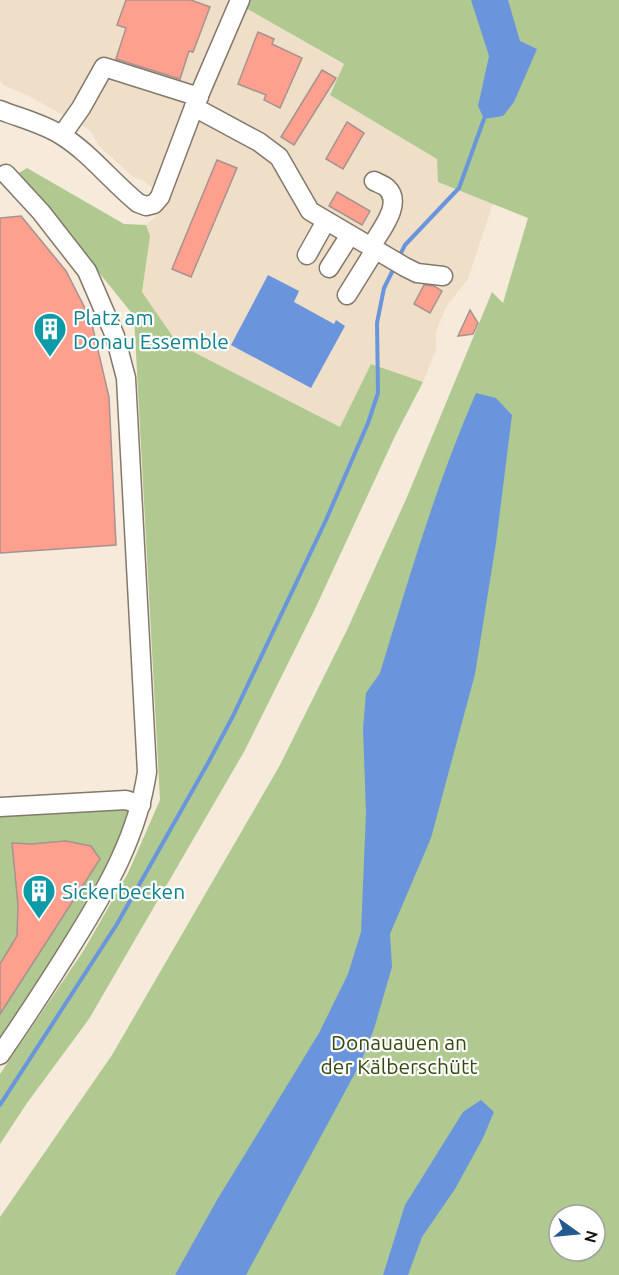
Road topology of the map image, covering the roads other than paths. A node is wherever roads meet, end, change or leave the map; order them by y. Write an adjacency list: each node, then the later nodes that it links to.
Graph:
1 (240, 0): 2 (street)
2 (196, 102): 6 (street); 6 (street); 9 (street)
3 (0, 110): 4 (street)
4 (24, 119): 5 (street); 6 (street)
5 (0, 122)
6 (62, 135)
7 (6, 174): 16 (street)
8 (374, 181): 11 (street)
9 (326, 221): 10 (street); 12 (street)
10 (350, 235): 11 (street); 13 (street)
11 (377, 251): 14 (street); 15 (street)
12 (306, 255)
13 (329, 268)
14 (443, 276)
15 (347, 296)
16 (141, 805): 17 (street); 18 (street)
17 (0, 807)
18 (0, 1055)

